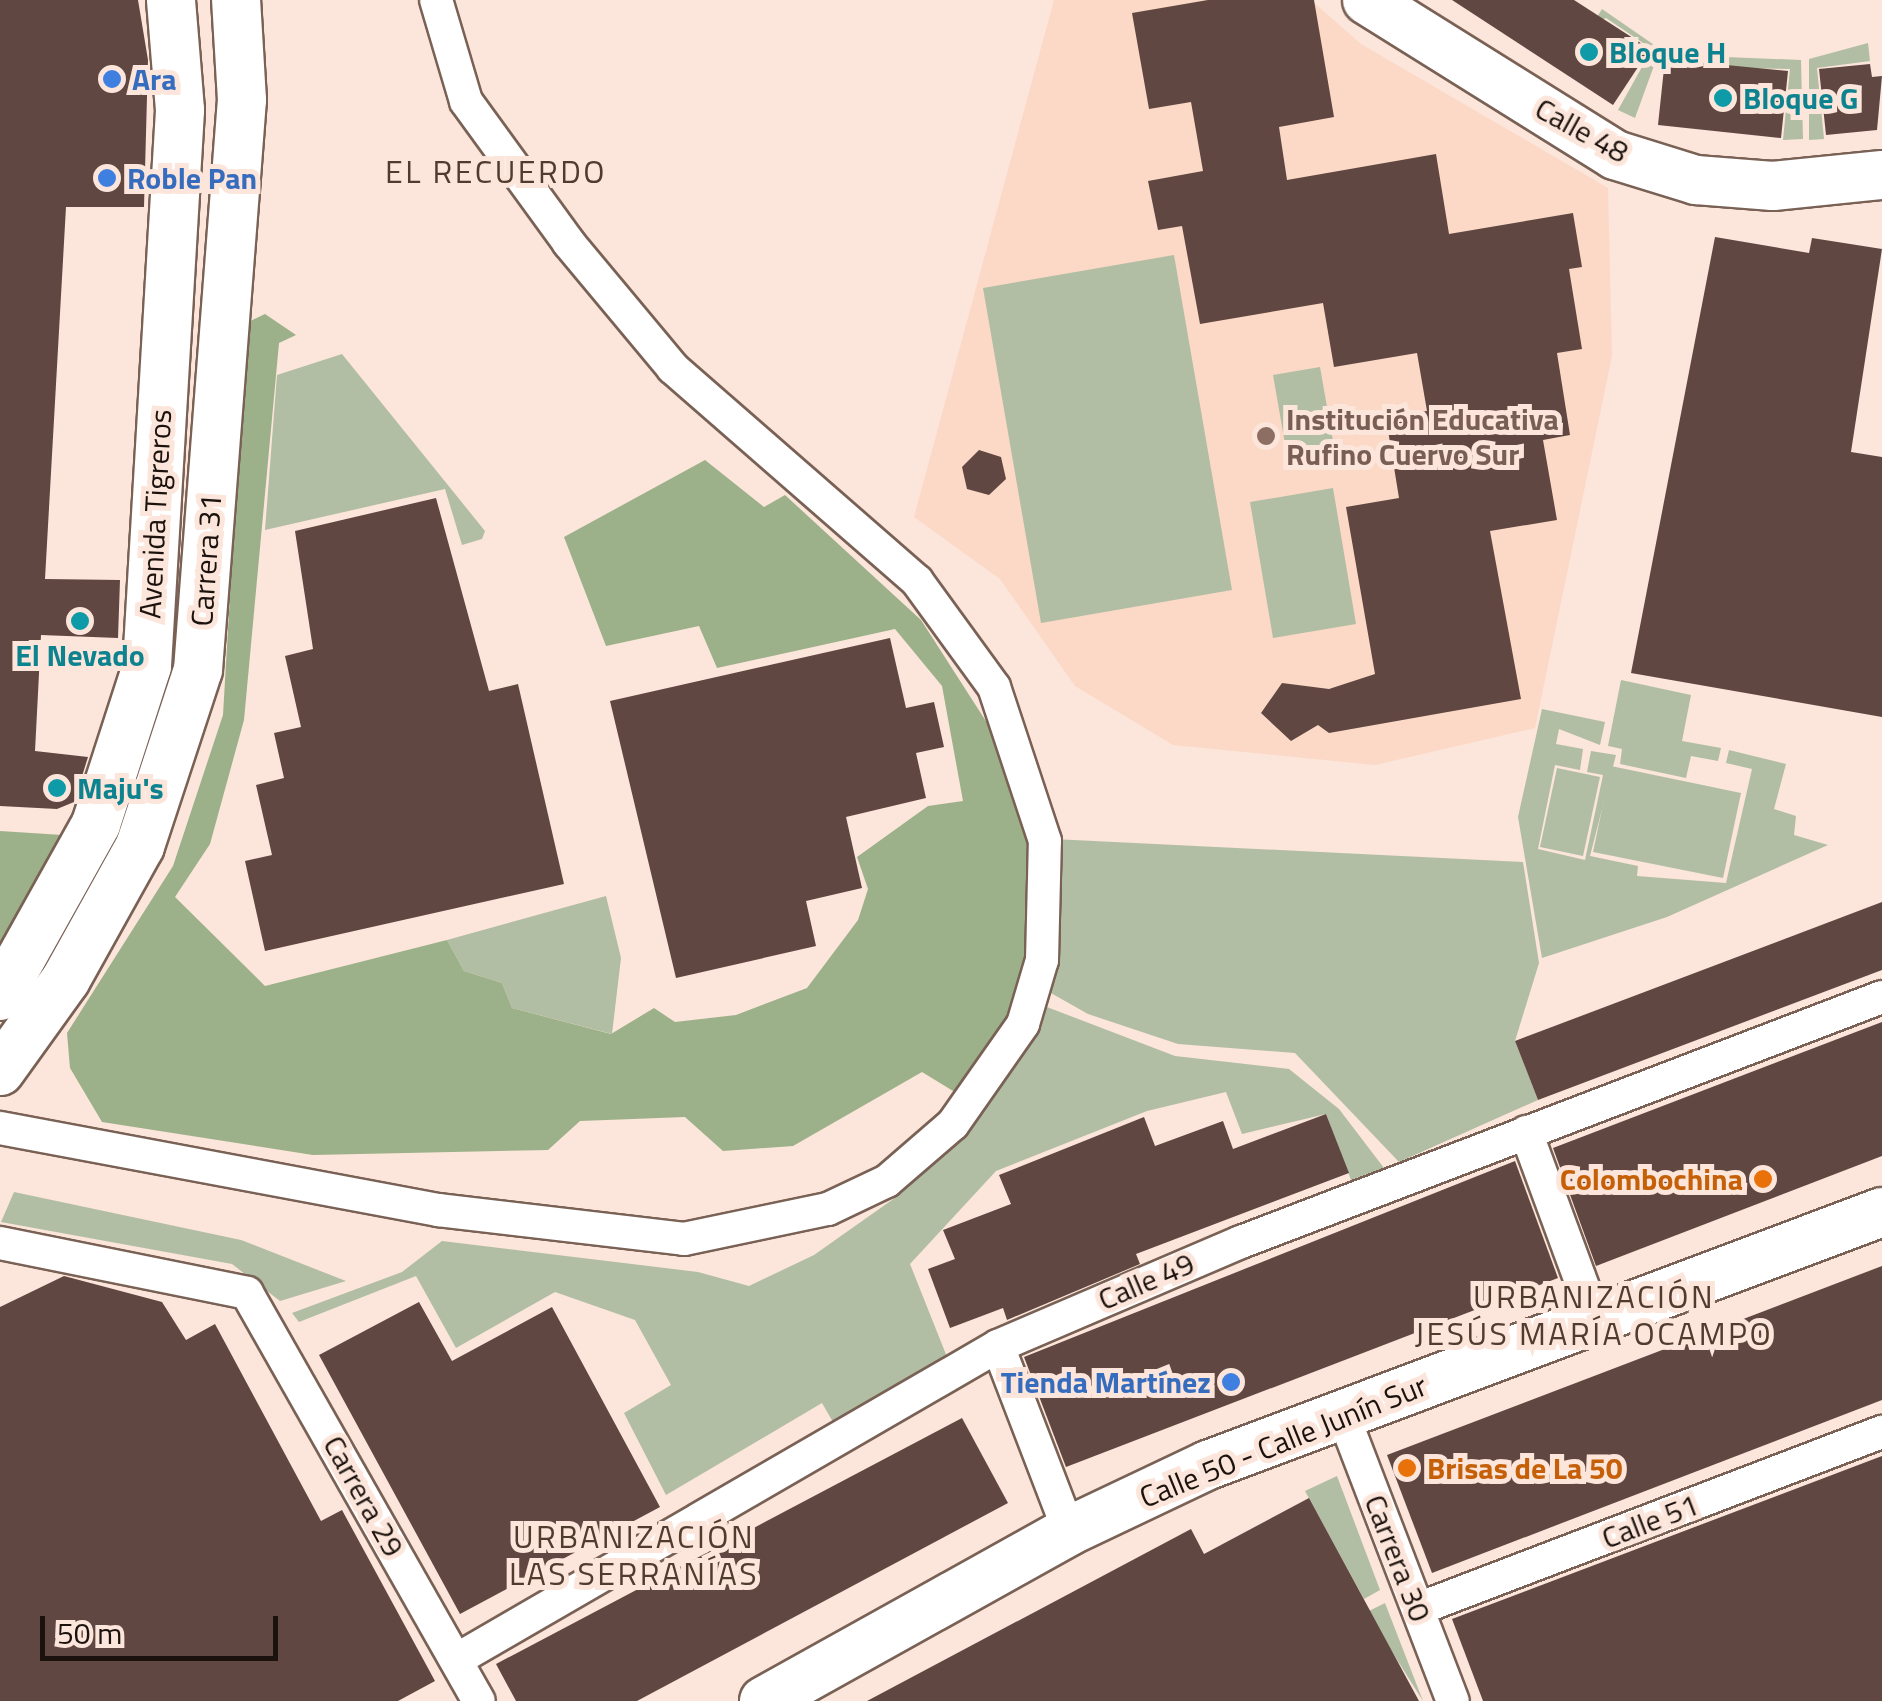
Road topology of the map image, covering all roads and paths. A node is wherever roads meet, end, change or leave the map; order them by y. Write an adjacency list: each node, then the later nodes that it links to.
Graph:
1 (171, 0): 6 (main road, Avenida Tigreros)
2 (236, 0): 8 (main road, Carrera 31)
3 (436, 0): 9 (street)
4 (1367, 0): 5 (main road, Calle 48)
5 (1882, 175)
6 (0, 996)
7 (1882, 997): 10 (street, Calle 49)
8 (0, 1070)
9 (0, 1128)
10 (1526, 1132): 13 (street); 14 (street, Calle 49)
11 (1882, 1212): 13 (main road, Calle 50 - Calle Junín Sur)
12 (0, 1243): 19 (street, Carrera 29)
13 (1595, 1320): 15 (main road, Calle 50 - Calle Junín Sur)
14 (998, 1346): 17 (street); 19 (street, Calle 49)
15 (1343, 1415): 17 (main road, Calle 50 - Calle Junín Sur); 18 (street, Carrera 30)
16 (1882, 1432): 18 (street, Calle 51)
17 (1069, 1531): 21 (main road, Calle 50 - Calle Junín Sur)
18 (1418, 1609): 22 (street, Carrera 30)
19 (456, 1660): 20 (street, Carrera 29)
20 (479, 1701)
21 (764, 1701)
22 (1453, 1701)

